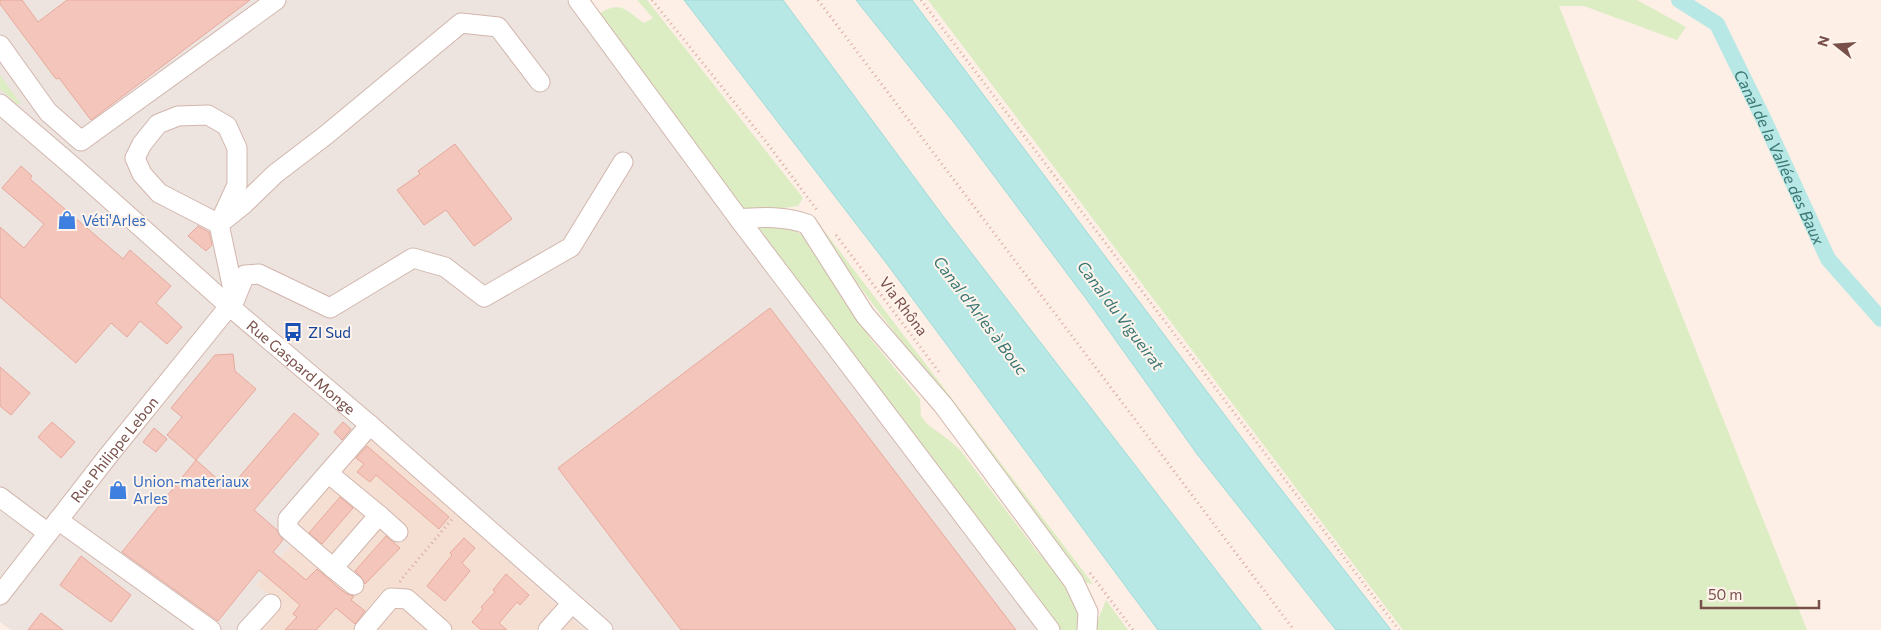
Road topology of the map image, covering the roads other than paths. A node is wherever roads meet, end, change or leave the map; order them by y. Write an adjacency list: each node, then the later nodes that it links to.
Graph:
1 (276, 0): 3 (street)
2 (578, 0): 7 (street)
3 (0, 45)
4 (540, 82): 8 (street)
5 (0, 104): 9 (street, Rue Gaspard Monge)
6 (623, 162): 9 (street, Rue Philippe Lebon)
7 (739, 219): 27 (street); 28 (street)
8 (219, 224): 8 (street); 9 (street)
9 (231, 302): 10 (street, Rue Gaspard Monge); 14 (street, Rue Philippe Lebon)
10 (370, 425): 11 (street); 19 (street, Rue Gaspard Monge)
11 (328, 472): 13 (street); 16 (street)
12 (0, 497): 14 (street)
13 (378, 515): 15 (street); 16 (street)
14 (53, 526): 18 (street, Rue Philippe Lebon); 21 (street)
15 (398, 532)
16 (333, 568): 17 (street)
17 (354, 585)
18 (0, 595)
19 (572, 603): 25 (street); 26 (street, Rue Gaspard Monge)
20 (271, 604): 22 (street)
21 (210, 630)
22 (247, 630)
23 (364, 630): 24 (street)
24 (442, 630)
25 (548, 630)
26 (603, 630)
27 (1050, 630)
28 (1087, 630)

